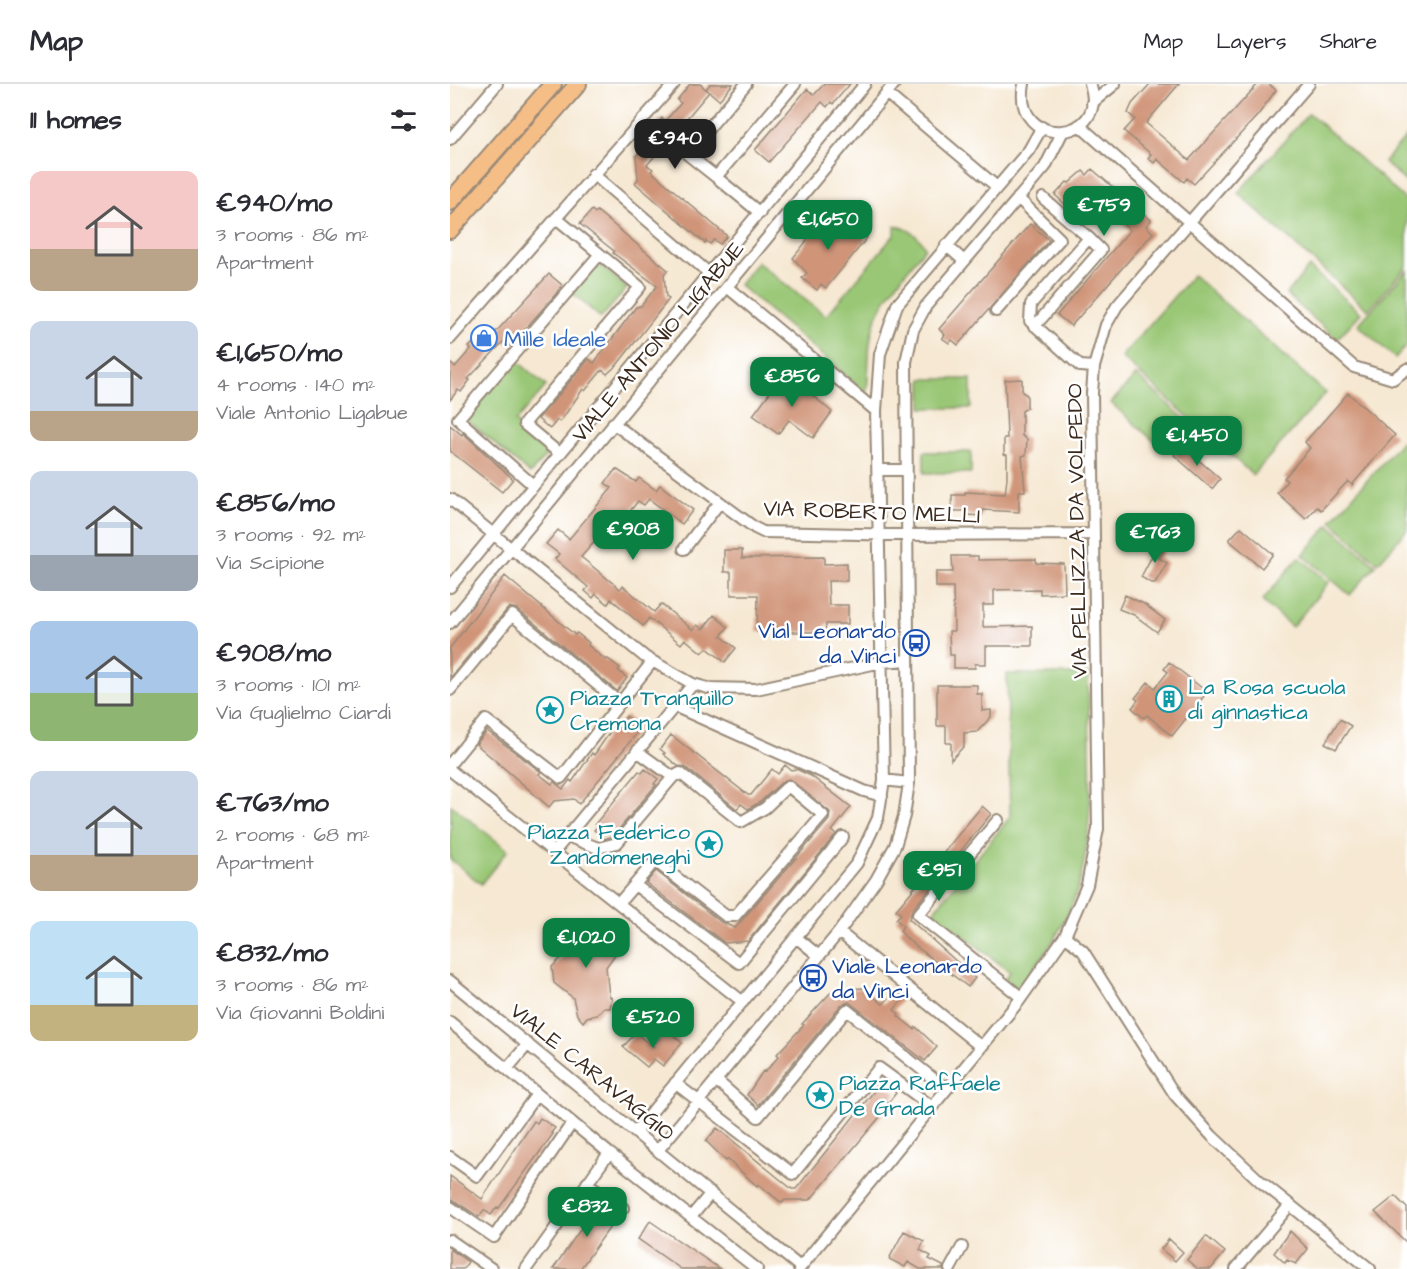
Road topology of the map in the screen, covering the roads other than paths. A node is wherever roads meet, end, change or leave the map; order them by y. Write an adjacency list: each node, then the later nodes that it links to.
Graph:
1 (497, 84): 18 (street)
2 (553, 84): 24 (highway)
3 (578, 84): 28 (highway)
4 (674, 84): 19 (street)
5 (746, 84): 20 (street)
6 (795, 84): 20 (street)
7 (865, 84): 25 (street, VIALE ANTONIO LIGABUE)
8 (894, 84): 13 (street, VIALE ANTONIO LIGABUE)
9 (1024, 84): 16 (street)
10 (1090, 84): 14 (street)
11 (1115, 84): 14 (street)
12 (1309, 84): 27 (street, VIA PELLIZZA DA VOLPEDO)
13 (886, 93): 21 (street); 34 (street, VIALE ANTONIO LIGABUE)
14 (1092, 104): 15 (street)
15 (1079, 125): 17 (street); 27 (street)
16 (1042, 127): 17 (street); 21 (street)
17 (1062, 133): 22 (street)
18 (450, 139)
19 (593, 174): 26 (street); 33 (street)
20 (716, 177): 25 (street)
21 (997, 187): 30 (street)
22 (1018, 198): 32 (street); 35 (street)
23 (1042, 198): 29 (street)
24 (450, 202)
25 (760, 213): 33 (street, VIALE ANTONIO LIGABUE)
26 (556, 218): 31 (street); 37 (street)
27 (1188, 221): 38 (street, VIA PELLIZZA DA VOLPEDO); 39 (street)
28 (450, 230)
29 (1089, 238): 36 (street); 36 (street)
30 (945, 245): 32 (street); 40 (street)
31 (600, 254): 42 (street); 45 (street)
32 (964, 261): 44 (street)
33 (710, 274): 42 (street, VIALE ANTONIO LIGABUE)
34 (727, 287): 40 (street); 41 (street, VIALE ANTONIO LIGABUE)
35 (996, 311)
36 (1035, 326): 38 (street)
37 (450, 339)
38 (1094, 367): 50 (street, VIA PELLIZZA DA VOLPEDO)
39 (1407, 369)
40 (876, 411): 43 (street)
41 (614, 423): 47 (street, VIA ROBERTO MELLI); 53 (street, VIALE ANTONIO LIGABUE)
42 (560, 454): 45 (street, VIALE ANTONIO LIGABUE)
43 (878, 470): 44 (street); 48 (street)
44 (905, 470): 51 (street)
45 (534, 485): 49 (street, VIALE ANTONIO LIGABUE)
46 (450, 499): 49 (street)
47 (720, 502): 48 (street, VIA ROBERTO MELLI); 52 (street)
48 (880, 533): 51 (street, VIA ROBERTO MELLI); 58 (street)
49 (493, 534): 53 (street); 54 (street, VIALE ANTONIO LIGABUE)
50 (1092, 534): 51 (street, VIA ROBERTO MELLI); 77 (street, VIA PELLIZZA DA VOLPEDO)
51 (906, 535): 56 (street)
52 (684, 549)
53 (510, 550): 55 (street, VIALE ANTONIO LIGABUE); 57 (street)
54 (450, 587)
55 (450, 622)
56 (908, 660): 58 (street); 68 (street)
57 (652, 662): 59 (street); 61 (street)
58 (882, 662): 59 (street); 67 (street)
59 (693, 684): 62 (street)
60 (450, 690): 61 (street)
61 (620, 703): 64 (street)
62 (674, 706): 63 (street); 69 (street)
63 (637, 751): 66 (street); 71 (street)
64 (450, 764)
65 (450, 770): 73 (street)
66 (674, 777): 71 (street); 74 (street)
67 (884, 780): 68 (street); 69 (street)
68 (909, 783): 76 (street)
69 (882, 796): 78 (street)
70 (998, 820): 81 (street)
71 (567, 836): 73 (street)
72 (843, 837): 74 (street)
73 (554, 852): 75 (street)
74 (635, 885): 75 (street)
75 (619, 903): 82 (street)
76 (839, 932): 79 (street); 85 (street)
77 (1065, 936): 81 (street, VIA PELLIZZA DA VOLPEDO); 100 (street)
78 (796, 938): 79 (street); 82 (street)
79 (819, 956): 87 (street)
80 (450, 981): 84 (street, VIALE CARAVAGGIO)
81 (1022, 997): 85 (street, VIA PELLIZZA DA VOLPEDO)
82 (743, 1002): 88 (street)
83 (451, 1027): 86 (street)
84 (528, 1044): 86 (street); 94 (street, VIALE CARAVAGGIO)
85 (980, 1046): 89 (street, VIA PELLIZZA DA VOLPEDO)
86 (507, 1069): 90 (street)
87 (716, 1080): 89 (street); 91 (street)
88 (675, 1083): 91 (street); 94 (street)
89 (945, 1088): 92 (street, VIA PELLIZZA DA VOLPEDO)
90 (537, 1094): 93 (street); 97 (street)
91 (699, 1101): 92 (street); 95 (street)
92 (931, 1106): 106 (street, VIA PELLIZZA DA VOLPEDO)
93 (572, 1123): 96 (street); 101 (street)
94 (636, 1131): 95 (street, VIALE CARAVAGGIO)
95 (659, 1149): 99 (street, VIALE CARAVAGGIO)
96 (609, 1153): 98 (street); 103 (street)
97 (450, 1157)
98 (587, 1183): 102 (street); 108 (street)
99 (711, 1193): 103 (street); 106 (street, VIALE CARAVAGGIO)
100 (1290, 1205): 111 (street); 112 (street)
101 (450, 1207)
102 (623, 1209)
103 (690, 1217): 109 (street)
104 (450, 1240): 107 (street)
105 (962, 1247): 110 (street)
106 (799, 1268)
107 (492, 1269)
108 (526, 1269)
109 (757, 1269)
110 (950, 1269)
111 (1236, 1269)
112 (1370, 1269)

